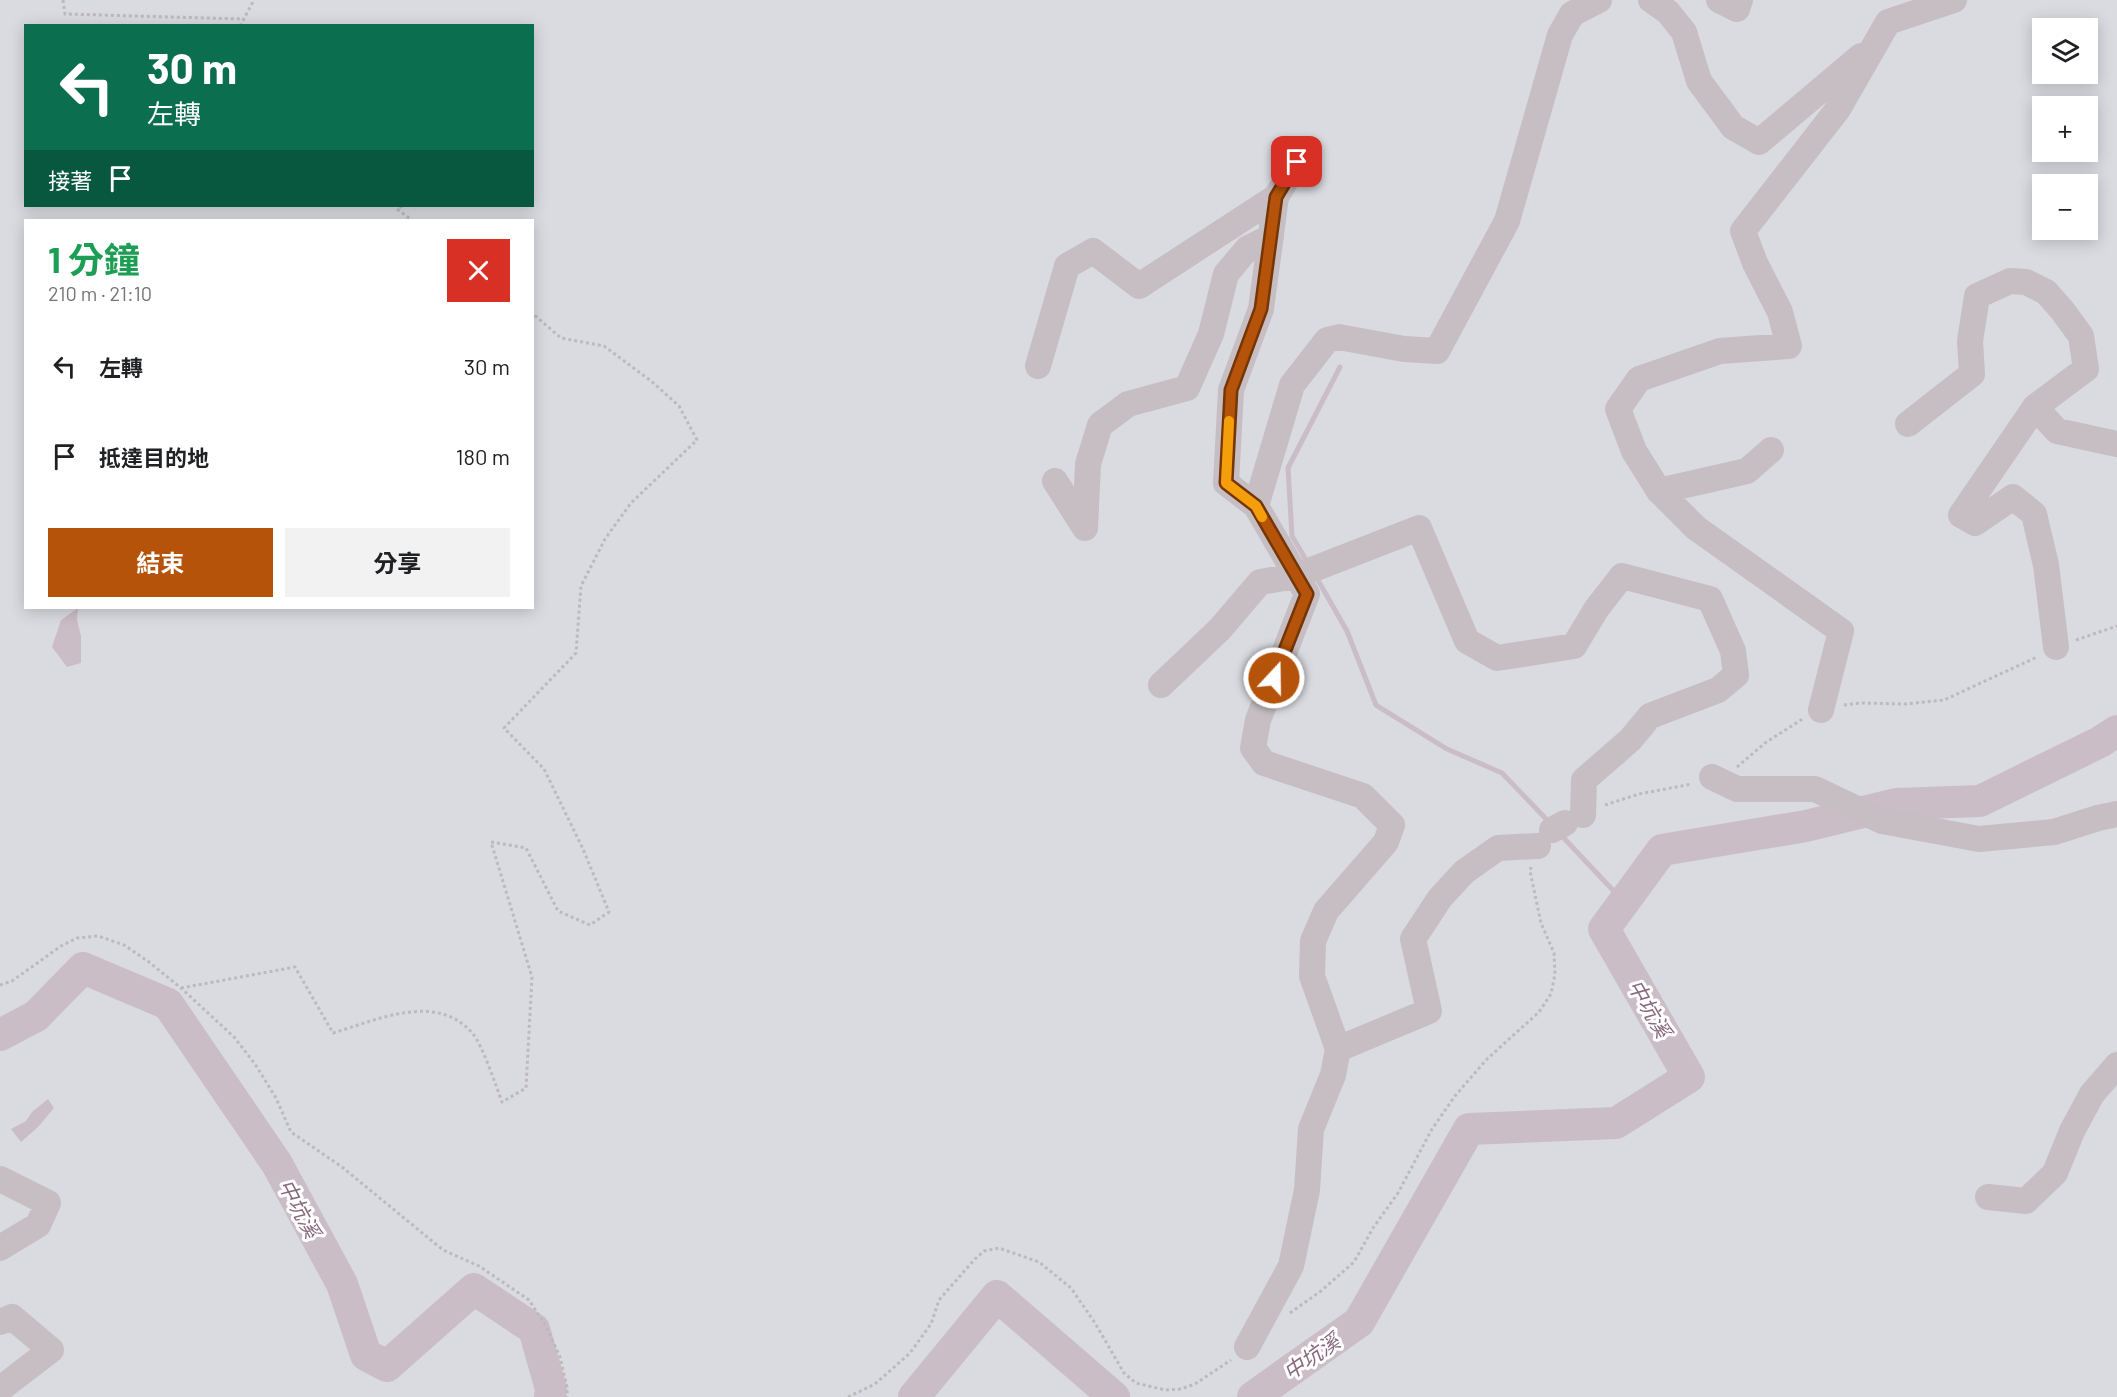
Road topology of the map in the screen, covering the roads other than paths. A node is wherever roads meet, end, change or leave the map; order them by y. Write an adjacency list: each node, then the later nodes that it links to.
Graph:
1 (1599, 0): 17 (street)
2 (1651, 0): 6 (street)
3 (1719, 0): 4 (street)
4 (1740, 0)
5 (1954, 0): 6 (street)
6 (1877, 42): 16 (street)
7 (1297, 162): 8 (street)
8 (1276, 197): 9 (street); 10 (street)
9 (1271, 237): 15 (street); 17 (street)
10 (1038, 366)
11 (2035, 407): 12 (street); 13 (street); 19 (street)
12 (1908, 424)
13 (2117, 444)
14 (1771, 450): 16 (street)
15 (1055, 481)
16 (1659, 491): 21 (street)
17 (1256, 506): 18 (street)
18 (1306, 572): 20 (street); 24 (street); 24 (street)
19 (2056, 647)
20 (1161, 685)
21 (1821, 710)
22 (1712, 777): 23 (street)
23 (2117, 814)
24 (1338, 1049): 30 (street)
25 (2117, 1065): 27 (street)
26 (0, 1179): 28 (street)
27 (1988, 1197)
28 (0, 1248)
29 (0, 1322): 31 (street)
30 (1247, 1347)
31 (0, 1389)

